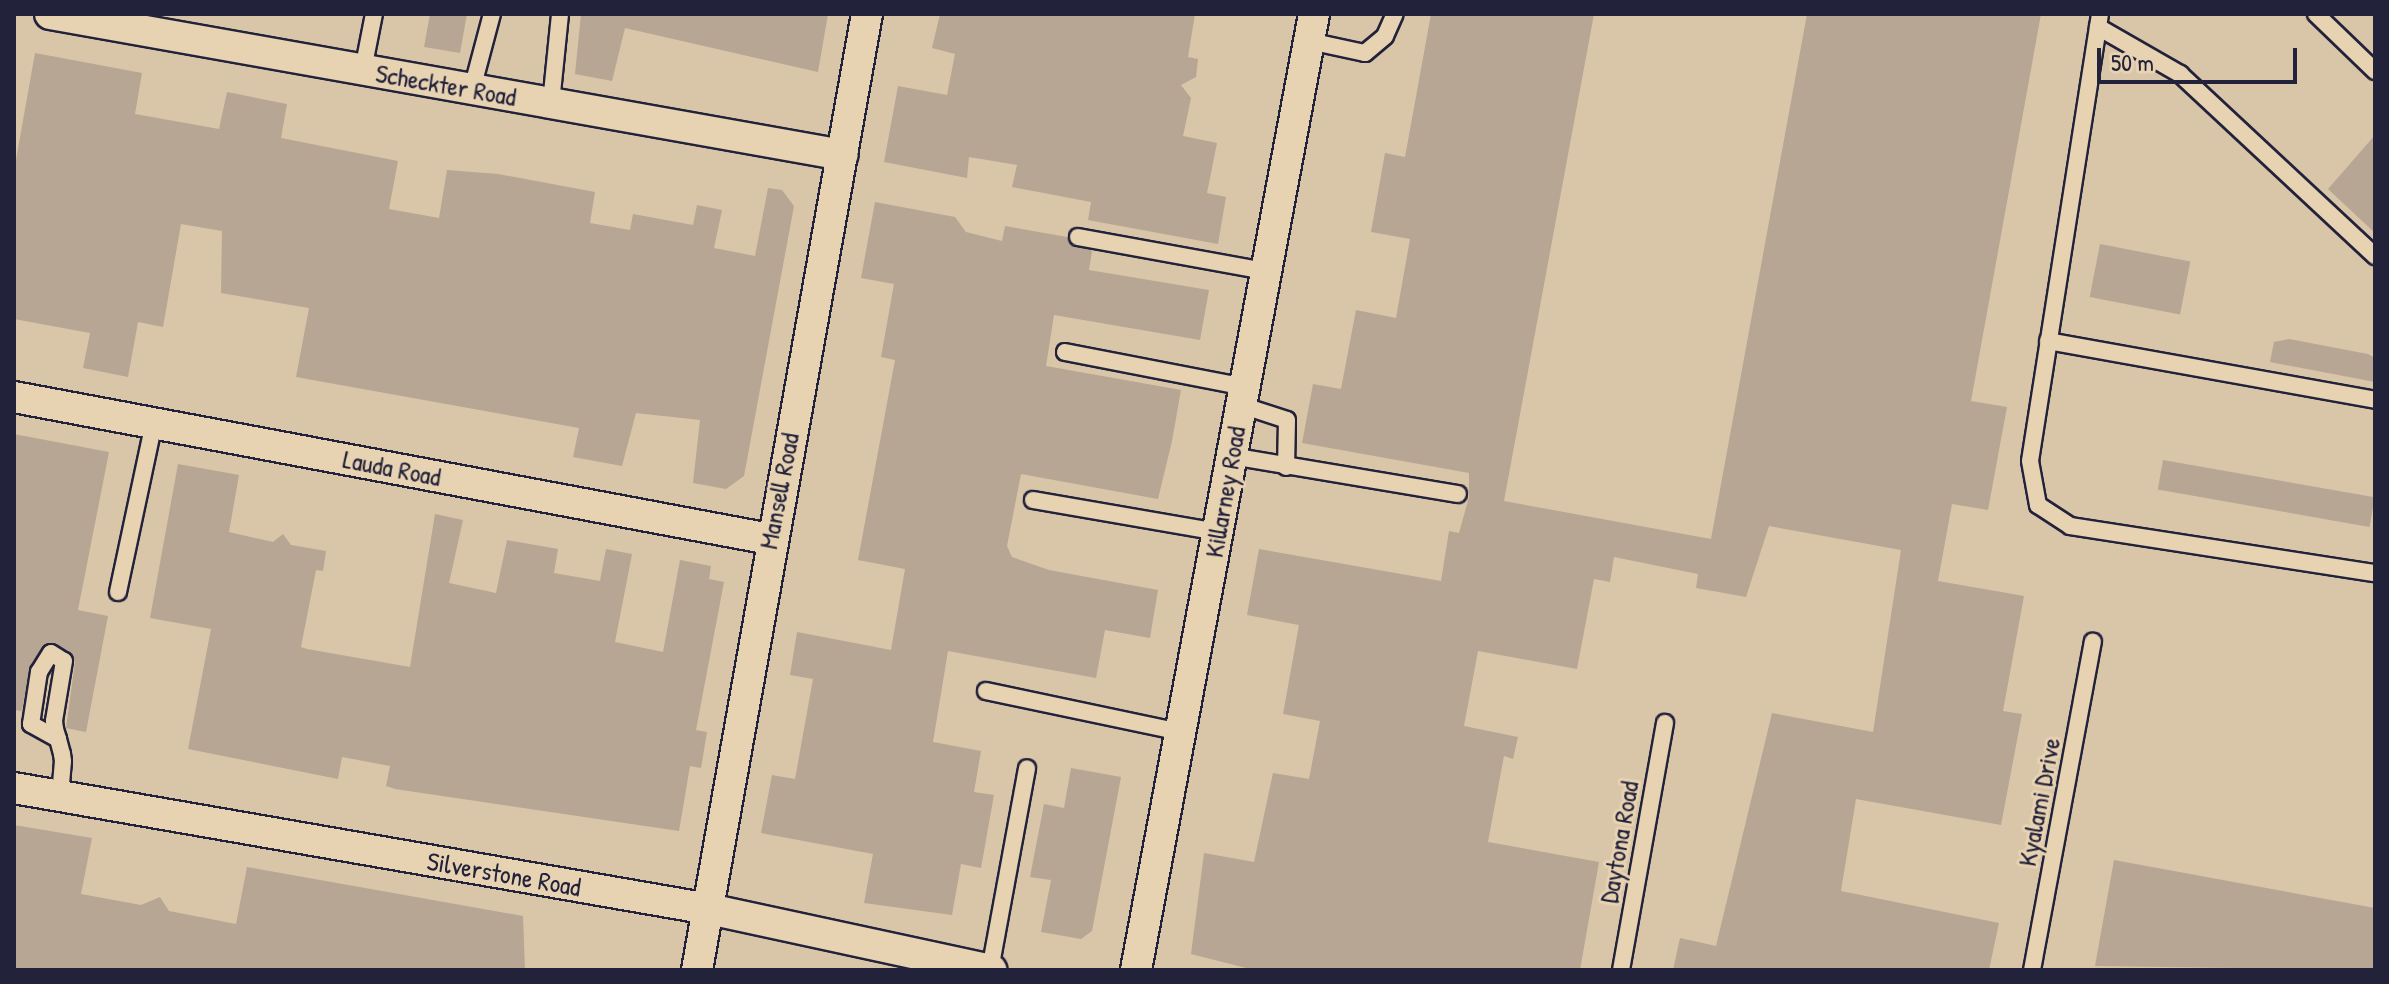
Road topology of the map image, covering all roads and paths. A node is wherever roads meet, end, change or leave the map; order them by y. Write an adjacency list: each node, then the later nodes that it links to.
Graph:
1 (50, 14): 10 (street, Scheckter Road)
2 (374, 14): 10 (lane)
3 (492, 14): 12 (lane)
4 (560, 14): 13 (lane)
5 (867, 14): 14 (street, Mansell Road)
6 (1395, 14): 9 (lane)
7 (2316, 14): 11 (lane)
8 (2099, 20): 16 (lane); 18 (lane)
9 (1311, 28): 17 (street, Killarney Road)
10 (363, 70): 12 (street, Scheckter Road)
11 (2375, 71)
12 (472, 89): 13 (street, Scheckter Road)
13 (551, 103): 14 (street, Scheckter Road)
14 (843, 155): 29 (street, Mansell Road)
15 (1078, 237): 17 (lane)
16 (2375, 256)
17 (1266, 271): 20 (street, Killarney Road)
18 (2048, 341): 22 (lane); 30 (lane)
19 (1065, 352): 20 (lane)
20 (1243, 396): 24 (street, Killarney Road); 25 (lane)
21 (14, 397): 23 (street, Lauda Road)
22 (2375, 400)
23 (154, 423): 29 (street, Lauda Road); 31 (lane)
24 (1231, 456): 25 (lane); 28 (street, Killarney Road)
25 (1286, 467): 26 (lane)
26 (1458, 494)
27 (1033, 500): 28 (lane)
28 (1218, 532): 35 (street, Killarney Road)
29 (770, 539): 40 (street, Mansell Road)
30 (2375, 573)
31 (118, 592)
32 (2093, 642): 45 (lane, Kyalami Drive)
33 (986, 691): 35 (lane)
34 (1665, 723): 44 (lane, Daytona Road)
35 (1180, 732): 43 (street, Killarney Road)
36 (58, 739): 36 (lane); 39 (lane)
37 (1027, 768): 42 (lane)
38 (14, 788): 39 (street, Silverstone Road)
39 (60, 796): 40 (street, Silverstone Road)
40 (709, 909): 41 (street, Mansell Road); 42 (street, Silverstone Road)
41 (697, 970)
42 (991, 970)
43 (1136, 970)
44 (1621, 970)
45 (2032, 970)

